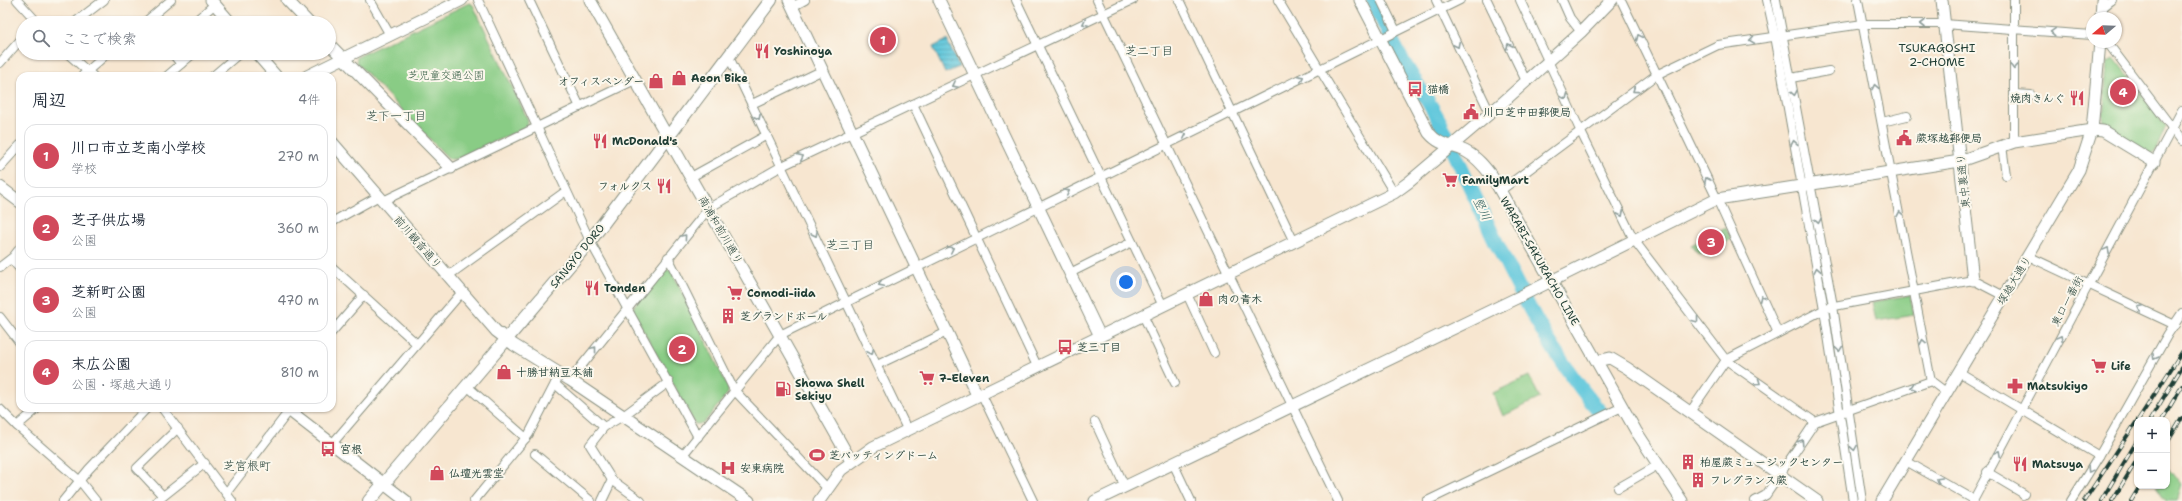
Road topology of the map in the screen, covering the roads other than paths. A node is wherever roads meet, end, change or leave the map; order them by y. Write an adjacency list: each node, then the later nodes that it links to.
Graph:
1 (17, 0): 38 (street)
2 (104, 0): 39 (street)
3 (171, 0): 40 (street)
4 (287, 0): 43 (street)
5 (370, 0): 49 (street)
6 (462, 0): 49 (street)
7 (478, 0): 94 (street)
8 (529, 0): 88 (street)
9 (590, 0): 82 (street, 南浦和前川通り)
10 (771, 0): 59 (main road, SANGYO DORO)
11 (806, 0): 34 (street)
12 (939, 0): 79 (street)
13 (1016, 0): 55 (street)
14 (1097, 0): 37 (street)
15 (1133, 0): 37 (street)
16 (1179, 0): 90 (street)
17 (1278, 0): 70 (street)
18 (1360, 0): 53 (street, WARABI-SAKURACHO LINE)
19 (1381, 0): 47 (street)
20 (1436, 0): 36 (street)
21 (1460, 0): 36 (street)
22 (1487, 0): 83 (street, one-way to 22)
23 (1520, 0): 67 (street)
24 (1562, 0): 48 (street)
25 (1612, 0): 48 (street)
26 (1621, 0): 80 (street, one-way to 26)
27 (1767, 0): 52 (street)
28 (1776, 0): 50 (street)
29 (1858, 0): 44 (street)
30 (1942, 0): 45 (street, 東中裏通り)
31 (2014, 0): 46 (street)
32 (2112, 0): 35 (street)
33 (213, 2): 41 (street); 42 (street)
34 (790, 3): 71 (street)
35 (2102, 9)
36 (1440, 10): 47 (street); 91 (street, one-way to 91)
37 (1103, 14): 55 (street, one-way to 55); 103 (street)
38 (31, 16)
39 (83, 16)
40 (152, 16)
41 (200, 16)
42 (224, 16)
43 (302, 16)
44 (1863, 24): 45 (street, one-way to 44); 50 (street); 93 (street, one-way to 44)
45 (1944, 24): 46 (street); 108 (street, 東中裏通り)
46 (2014, 29): 51 (street, one-way to 46); 84 (street, one-way to 84)
47 (1395, 32): 53 (street)
48 (1581, 32): 67 (street)
49 (390, 35): 60 (street)
50 (1784, 35): 52 (street); 81 (street)
51 (2086, 35)
52 (1775, 36): 80 (street, one-way to 80); 117 (street, one-way to 52)
53 (1382, 39): 70 (street); 104 (street, WARABI-SAKURACHO LINE)
54 (16, 45): 68 (street)
55 (1037, 45): 79 (street); 115 (street)
56 (2099, 48): 97 (street, 塚越大通り)
57 (2112, 48): 95 (street)
58 (336, 52): 60 (street)
59 (729, 57): 86 (street); 100 (main road, SANGYO DORO)
60 (342, 58): 78 (street); 112 (street)
61 (74, 60): 73 (street)
62 (101, 60): 74 (street)
63 (178, 60): 69 (street)
64 (186, 60): 69 (street)
65 (232, 60): 76 (street)
66 (262, 60): 77 (street)
67 (1549, 61): 83 (street); 96 (street, one-way to 96)
68 (0, 63)
69 (181, 64): 75 (street)
70 (1320, 69): 90 (street, one-way to 70); 121 (street)
71 (823, 70): 86 (street); 98 (street)
72 (1829, 71): 81 (street)
73 (85, 72)
74 (89, 72)
75 (172, 72)
76 (218, 72)
77 (273, 72)
78 (315, 72)
79 (975, 75): 87 (street, one-way to 87); 125 (street)
80 (1656, 75): 96 (street, one-way to 96); 124 (street, one-way to 80)
81 (1791, 78): 117 (street, one-way to 117)
82 (635, 80): 88 (street); 100 (street, 南浦和前川通り)
83 (1526, 81): 91 (street)
84 (2014, 94): 85 (street); 102 (street)
85 (2031, 96)
86 (752, 104): 99 (street, one-way to 99)
87 (912, 104): 98 (street); 128 (street)
88 (580, 107): 94 (street)
89 (2182, 110): 95 (street, 東口一番街)
90 (1232, 112): 103 (street, one-way to 90); 132 (street)
91 (1490, 114): 104 (street)
92 (1906, 116): 93 (street)
93 (1882, 122): 113 (street)
94 (537, 127): 112 (street); 119 (street)
95 (2172, 128): 101 (street); 109 (street, 東口一番街)
96 (1580, 130): 120 (street); 129 (street, one-way to 129)
97 (2092, 130): 102 (street); 109 (street); 134 (street, 塚越大通り)
98 (853, 133): 110 (street, one-way to 98); 139 (street)
99 (767, 135): 110 (street); 116 (street)
100 (668, 138): 116 (street, 南浦和前川通り); 130 (main road, SANGYO DORO)
101 (2182, 141)
102 (2014, 142): 105 (street)
103 (1166, 144): 115 (street); 142 (street)
104 (1450, 146): 120 (street, WARABI-SAKURACHO LINE); 121 (street)
105 (2002, 146): 108 (street); 114 (street)
106 (336, 147): 123 (street, 前川観音通り)
107 (16, 149): 111 (street)
108 (1960, 161): 113 (street); 144 (street, 東中裏通り)
109 (2154, 162): 146 (street, 東口一番街, one-way to 109)
110 (782, 166): 126 (street); 152 (street, one-way to 152)
111 (0, 167)
112 (451, 168): 123 (street)
113 (1891, 172): 117 (street); 147 (street, one-way to 113)
114 (2006, 175)
115 (1100, 176): 125 (street, one-way to 115); 131 (street)
116 (691, 177): 126 (street, 南浦和前川通り)
117 (1806, 184): 124 (street); 154 (street, one-way to 154); 156 (street, one-way to 117)
118 (0, 186): 122 (street)
119 (566, 191): 130 (street); 143 (street)
120 (1500, 191): 145 (street, WARABI-SAKURACHO LINE)
121 (1394, 193): 132 (street)
122 (16, 199)
123 (381, 199): 127 (street); 143 (street, 前川観音通り)
124 (1717, 199): 129 (street); 163 (street, one-way to 124)
125 (1038, 207): 128 (street); 141 (street)
126 (709, 208): 135 (street, one-way to 126); 164 (street, 南浦和前川通り)
127 (336, 220)
128 (976, 237): 139 (street, one-way to 128); 173 (street)
129 (1634, 240): 145 (street); 170 (street, one-way to 170)
130 (590, 241): 155 (street); 167 (main road, SANGYO DORO)
131 (1132, 242): 141 (street); 153 (street)
132 (1294, 242): 142 (street)
133 (16, 253): 136 (street)
134 (2028, 256): 146 (street); 151 (street, 塚越大通り)
135 (668, 257): 155 (street); 181 (street)
136 (11, 259): 137 (street); 138 (street)
137 (16, 265)
138 (0, 267)
139 (916, 267): 152 (street, one-way to 152); 162 (street)
140 (336, 270): 150 (street)
141 (1070, 273): 165 (street)
142 (1229, 274): 149 (street); 184 (street)
143 (448, 276): 148 (street, 前川観音通り)
144 (1973, 280): 147 (street); 151 (street)
145 (1551, 281): 171 (street, WARABI-SAKURACHO LINE); 184 (street)
146 (2088, 284): 160 (street, one-way to 146); 187 (street, 東口一番街, one-way to 146)
147 (1913, 290): 154 (street); 177 (street, one-way to 147)
148 (462, 292): 167 (street, 前川観音通り); 168 (street)
149 (1187, 294): 153 (street); 169 (street)
150 (364, 295): 161 (street); 168 (street)
151 (2004, 296): 174 (street, 塚越大通り)
152 (847, 301): 164 (street); 172 (street, one-way to 172)
153 (1163, 306): 158 (street)
154 (1833, 306): 156 (street); 188 (street, one-way to 188)
155 (626, 308): 176 (street, one-way to 155); 178 (street)
156 (1824, 309): 163 (street); 188 (street)
157 (2182, 313): 160 (street)
158 (1143, 315): 165 (street); 179 (street)
159 (0, 317): 166 (street)
160 (2175, 324): 207 (street, one-way to 207)
161 (336, 327)
162 (947, 332): 172 (street); 183 (street)
163 (1778, 333): 170 (street)
164 (780, 335): 181 (street); 208 (street, 南浦和前川通り)
165 (1100, 336): 173 (street)
166 (16, 338)
167 (506, 340): 175 (street, 前川観音通り); 180 (main road, SANGYO DORO)
168 (417, 344): 204 (street)
169 (1214, 353)
170 (1726, 360): 194 (street); 197 (street, one-way to 197)
171 (1597, 361): 185 (street, WARABI-SAKURACHO LINE); 194 (street)
172 (877, 365): 201 (street)
173 (1037, 366): 183 (street)
174 (1959, 372): 182 (street, 塚越大通り); 187 (street)
175 (557, 379): 176 (street, 前川観音通り); 199 (street); 203 (street)
176 (570, 380): 195 (street, 前川観音通り)
177 (1931, 381): 182 (street); 188 (street, one-way to 188)
178 (669, 382): 195 (street); 202 (street)
179 (1175, 383)
180 (467, 386): 203 (street); 217 (main road, SANGYO DORO)
181 (734, 390): 202 (street); 219 (street)
182 (1947, 393): 209 (street, 塚越大通り)
183 (979, 394): 201 (street); 236 (street)
184 (1292, 406): 211 (street); 239 (street)
185 (1622, 408): 212 (street, WARABI-SAKURACHO LINE); 240 (street)
186 (0, 409): 198 (street)
187 (2021, 409): 207 (street); 213 (street, 東口一番街, one-way to 187)
188 (1844, 411): 197 (street); 244 (street); 245 (street, one-way to 245)
189 (33, 412): 198 (street)
190 (143, 412): 216 (street)
191 (165, 412): 200 (street)
192 (287, 412): 221 (street)
193 (291, 412): 204 (street)
194 (1690, 412): 214 (street)
195 (623, 416): 199 (street); 206 (street, 前川観音通り)
196 (1095, 422): 218 (street)
197 (1815, 422): 214 (street, one-way to 197)
198 (17, 426): 216 (street)
199 (604, 427): 215 (street)
200 (178, 428): 210 (street); 223 (street)
201 (907, 429): 208 (street)
202 (698, 437): 206 (street)
203 (526, 438): 230 (street)
204 (332, 444): 217 (street)
205 (535, 454): 231 (street)
206 (682, 456): 234 (street, 前川観音通り)
207 (2100, 456): 247 (street, one-way to 247)
208 (851, 461): 219 (street)
209 (1906, 461): 224 (street, one-way to 209); 246 (street, 塚越大通り)
210 (205, 463): 221 (street); 223 (street)
211 (1173, 463): 218 (street); 238 (street)
212 (1658, 465): 220 (street); 241 (street, WARABI-SAKURACHO LINE)
213 (1987, 472): 222 (street); 224 (street, 東口一番街)
214 (1779, 474): 242 (street); 243 (street)
215 (612, 480): 232 (street); 233 (street)
216 (80, 481): 225 (street); 226 (street)
217 (383, 484): 228 (main road, SANGYO DORO); 229 (street)
218 (1125, 487): 237 (street)
219 (827, 488): 235 (street)
220 (1618, 488)
221 (227, 492): 227 (street)
222 (2023, 495)
223 (160, 498)
224 (1973, 500)
225 (64, 501)
226 (96, 501)
227 (232, 501)
228 (369, 501)
229 (406, 501)
230 (474, 501)
231 (591, 501)
232 (602, 501)
233 (640, 501)
234 (749, 501)
235 (819, 501)
236 (1032, 501)
237 (1095, 501)
238 (1191, 501)
239 (1338, 501)
240 (1427, 501)
241 (1682, 501)
242 (1755, 501)
243 (1818, 501)
244 (1852, 501)
245 (1862, 501)
246 (1882, 501)
247 (2071, 501)

